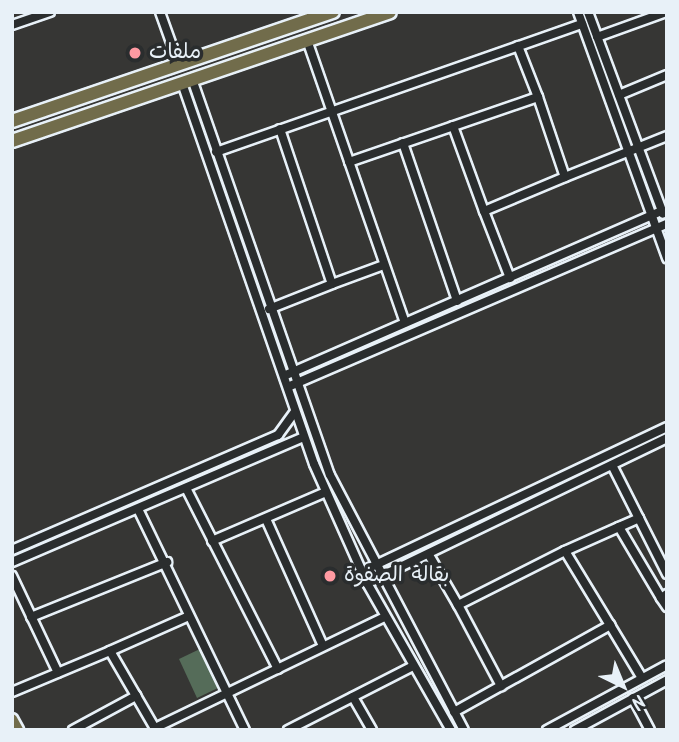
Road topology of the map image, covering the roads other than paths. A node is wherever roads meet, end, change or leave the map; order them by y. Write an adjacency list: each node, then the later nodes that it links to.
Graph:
1 (50, 12): 9 (street)
2 (160, 12): 13 (street)
3 (333, 12): 13 (highway)
4 (390, 12): 11 (highway)
5 (578, 12): 8 (street)
6 (587, 12): 10 (street)
7 (666, 12): 10 (street)
8 (582, 24): 12 (street); 27 (street)
9 (12, 25)
10 (597, 37): 16 (street)
11 (307, 40): 15 (highway); 18 (street)
12 (518, 46): 17 (street); 18 (street)
13 (179, 65): 19 (highway)
14 (667, 75): 16 (street)
15 (187, 81): 23 (highway); 26 (street); 43 (street)
16 (619, 95): 25 (street)
17 (538, 97): 20 (street); 29 (street)
18 (331, 111): 21 (street); 28 (street)
19 (12, 121)
20 (453, 126): 24 (street); 30 (street)
21 (280, 130): 26 (street); 38 (street)
22 (667, 136): 25 (street)
23 (12, 141)
24 (403, 143): 28 (street); 39 (street)
25 (638, 148): 27 (street); 31 (street)
26 (216, 152): 40 (street)
27 (627, 152): 29 (street); 32 (street)
28 (349, 162): 36 (street)
29 (565, 177): 30 (street)
30 (484, 211): 37 (street)
31 (662, 211): 32 (street); 33 (street)
32 (650, 216): 34 (street); 37 (street)
33 (667, 223): 34 (street)
34 (655, 229): 35 (street); 44 (street)
35 (667, 258)
36 (384, 265): 38 (street); 41 (street)
37 (510, 278): 39 (street)
38 (332, 284): 40 (street)
39 (457, 301): 41 (street)
40 (269, 309): 42 (street)
41 (405, 324): 42 (street)
42 (291, 373): 43 (street); 44 (street)
43 (281, 377): 45 (street)
44 (295, 384): 45 (street); 63 (street)
45 (285, 388): 46 (street)
46 (294, 413): 48 (street); 58 (street)
47 (667, 427): 63 (street)
48 (303, 437): 51 (street); 52 (street)
49 (667, 438): 50 (street)
50 (612, 465): 54 (street); 60 (street)
51 (186, 488): 53 (street); 57 (street)
52 (326, 492): 55 (street); 64 (street)
53 (138, 509): 61 (street); 62 (street)
54 (639, 518): 56 (street); 65 (street)
55 (266, 519): 57 (street); 76 (street)
56 (619, 527): 59 (street); 69 (street)
57 (212, 541): 80 (street)
58 (12, 550)
59 (565, 551): 70 (street); 75 (street)
60 (429, 555): 67 (street); 70 (street)
61 (12, 562)
62 (167, 562): 72 (street); 73 (street)
63 (373, 566): 64 (street); 67 (street)
64 (362, 572): 68 (street)
65 (667, 574)
66 (12, 576): 73 (street)
67 (379, 577): 68 (street); 90 (street)
68 (367, 583): 74 (street)
69 (664, 596): 71 (street)
70 (458, 605): 84 (street)
71 (667, 607)
72 (189, 616): 77 (street); 86 (street)
73 (31, 617): 81 (street)
74 (385, 617): 76 (street); 79 (street)
75 (610, 625): 82 (street); 84 (street)
76 (323, 646): 80 (street)
77 (110, 650): 81 (street); 87 (street)
78 (667, 665): 82 (street)
79 (413, 666): 88 (street); 98 (street)
80 (278, 669): 86 (street)
81 (58, 673): 85 (street)
82 (642, 678): 100 (street)
83 (667, 680): 89 (street)
84 (501, 686): 90 (street)
85 (12, 692)
86 (227, 693): 93 (street); 95 (street)
87 (136, 696): 92 (street); 93 (street)
88 (353, 697): 96 (street); 97 (street)
89 (633, 698): 101 (street); 102 (street)
90 (454, 712): 99 (street)
91 (12, 719): 94 (main road)
92 (78, 729)
93 (155, 729)
94 (18, 730)
95 (245, 730)
96 (288, 730)
97 (372, 730)
98 (451, 730)
99 (464, 730)
100 (547, 730)
101 (575, 730)
102 (650, 730)

